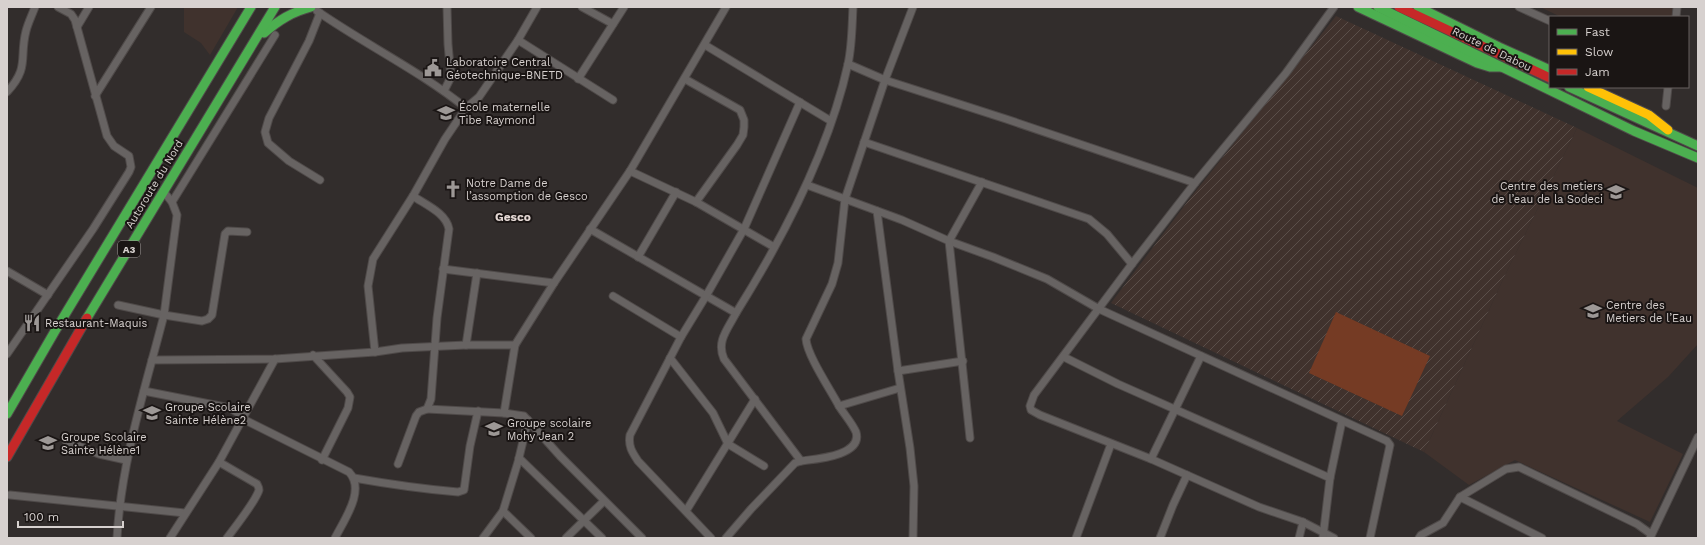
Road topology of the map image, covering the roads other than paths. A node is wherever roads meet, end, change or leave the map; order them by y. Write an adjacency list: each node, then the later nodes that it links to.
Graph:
1 (35, 7): 41 (street)
2 (58, 7): 25 (street)
3 (89, 7): 25 (street)
4 (151, 7): 42 (street)
5 (251, 7): 104 (main road, Autoroute du Nord / A3)
6 (275, 7): 28 (main road, Autoroute du Nord / A3)
7 (311, 7): 22 (street); 28 (main road)
8 (447, 7): 40 (street)
9 (537, 7): 27 (street)
10 (582, 7): 24 (street)
11 (624, 7): 24 (street)
12 (726, 7): 29 (street)
13 (853, 7): 30 (street)
14 (913, 7): 36 (street)
15 (1334, 7): 55 (street)
16 (1358, 7): 31 (main road)
17 (1399, 7): 33 (main road, Route de Dabou)
18 (1418, 7): 32 (main road)
19 (1519, 7): 21 (street)
20 (1381, 9): 31 (main road, Route de Dabou)
21 (1531, 10): 23 (street)
22 (320, 13): 40 (street); 53 (street)
23 (1549, 20)
24 (613, 24): 34 (street)
25 (77, 27): 42 (street)
26 (275, 34): 61 (street)
27 (518, 40): 34 (street); 46 (street)
28 (254, 42): 57 (main road, Autoroute du Nord / A3)
29 (705, 45): 35 (street); 44 (street)
30 (848, 64): 36 (street); 47 (street)
31 (1502, 67): 51 (main road, Route de Dabou)
32 (1549, 70)
33 (1549, 78)
34 (578, 79): 43 (street)
35 (685, 79): 52 (street); 62 (street)
36 (885, 80): 49 (street); 55 (street)
37 (1571, 88): 48 (main road)
38 (1590, 88): 48 (main road)
39 (1668, 88): 45 (street)
40 (444, 91): 46 (street)
41 (7, 92)
42 (95, 96): 75 (street)
43 (613, 100)
44 (800, 102): 47 (street); 64 (street)
45 (1666, 106)
46 (466, 108): 59 (street)
47 (831, 121): 56 (street)
48 (1674, 134): 50 (main road)
49 (864, 142): 54 (street); 60 (street)
50 (1698, 146)
51 (1698, 158)
52 (630, 170): 58 (street); 65 (street)
53 (320, 180)
54 (982, 182): 67 (street); 70 (street)
55 (1195, 183): 70 (street)
56 (807, 185): 60 (street); 68 (street)
57 (163, 191): 61 (street); 113 (main road, Autoroute du Nord / A3)
58 (676, 192): 62 (street); 69 (street)
59 (413, 196): 71 (street); 86 (street)
60 (845, 199): 63 (street); 99 (street)
61 (172, 202): 81 (street)
62 (696, 202): 64 (street)
63 (877, 211): 67 (street); 95 (street)
64 (744, 229): 68 (street); 77 (street)
65 (590, 230): 69 (street); 74 (street)
66 (247, 232): 81 (street)
67 (949, 241): 79 (street); 94 (street)
68 (774, 247): 80 (street)
69 (638, 257): 77 (street)
70 (1132, 264): 79 (street)
71 (444, 268): 73 (street); 85 (street)
72 (7, 271): 75 (street)
73 (478, 273): 74 (street); 83 (street)
74 (554, 283): 84 (street)
75 (48, 294): 87 (street)
76 (613, 296): 82 (street)
77 (706, 296): 80 (street); 82 (street)
78 (118, 305): 81 (street)
79 (1098, 309): 89 (street); 90 (street)
80 (736, 313): 98 (street)
81 (164, 315): 93 (street)
82 (681, 337): 91 (street)
83 (466, 345): 84 (street); 85 (street)
84 (515, 345): 103 (street)
85 (435, 347): 86 (street); 100 (street)
86 (375, 352): 88 (street)
87 (7, 354)
88 (313, 355): 92 (street); 117 (street)
89 (1201, 356): 101 (street); 107 (street)
90 (1064, 357): 101 (street); 112 (street)
91 (670, 358): 111 (street); 130 (street)
92 (275, 359): 93 (street); 105 (street)
93 (152, 360): 97 (street)
94 (963, 361): 95 (street); 109 (street)
95 (898, 371): 96 (street)
96 (900, 388): 99 (street); 147 (street)
97 (144, 392): 105 (street); 116 (street)
98 (755, 399): 111 (street); 118 (street)
99 (839, 406): 118 (street)
100 (427, 409): 102 (street); 120 (street)
101 (1175, 410): 115 (street); 124 (street)
102 (478, 411): 103 (street); 123 (street)
103 (504, 412): 106 (street)
104 (7, 414)
105 (242, 419): 117 (street); 119 (street)
106 (528, 420): 114 (street); 127 (street)
107 (1342, 421): 124 (street); 152 (street)
108 (1698, 437): 135 (street)
109 (970, 438)
110 (66, 441): 116 (street)
111 (728, 444): 121 (street); 130 (street)
112 (1111, 444): 115 (street); 148 (street)
113 (7, 457)
114 (520, 458): 129 (street); 132 (street)
115 (1151, 459): 122 (street)
116 (126, 460): 128 (street)
117 (322, 460): 123 (street)
118 (801, 461): 146 (street)
119 (219, 462): 131 (street); 138 (street)
120 (398, 464)
121 (764, 466)
122 (1187, 475): 133 (street); 149 (street)
123 (354, 478): 139 (street)
124 (1330, 478): 134 (street)
125 (10, 495): 128 (street)
126 (1460, 497): 135 (street); 153 (street); 154 (street)
127 (604, 501): 132 (street); 144 (street)
128 (119, 506): 131 (street); 136 (street)
129 (503, 511): 140 (street); 141 (street)
130 (686, 511): 145 (street)
131 (185, 513): 137 (street)
132 (584, 520): 142 (street); 143 (street)
133 (1304, 522): 134 (street); 150 (street)
134 (1323, 536): 151 (street)
135 (1650, 536)
136 (117, 538)
137 (170, 538)
138 (227, 538)
139 (335, 538)
140 (483, 538)
141 (531, 538)
142 (566, 538)
143 (602, 538)
144 (642, 538)
145 (711, 538)
146 (726, 538)
147 (913, 538)
148 (1076, 538)
149 (1160, 538)
150 (1299, 538)
151 (1334, 538)
152 (1370, 538)
153 (1419, 538)
154 (1542, 538)

